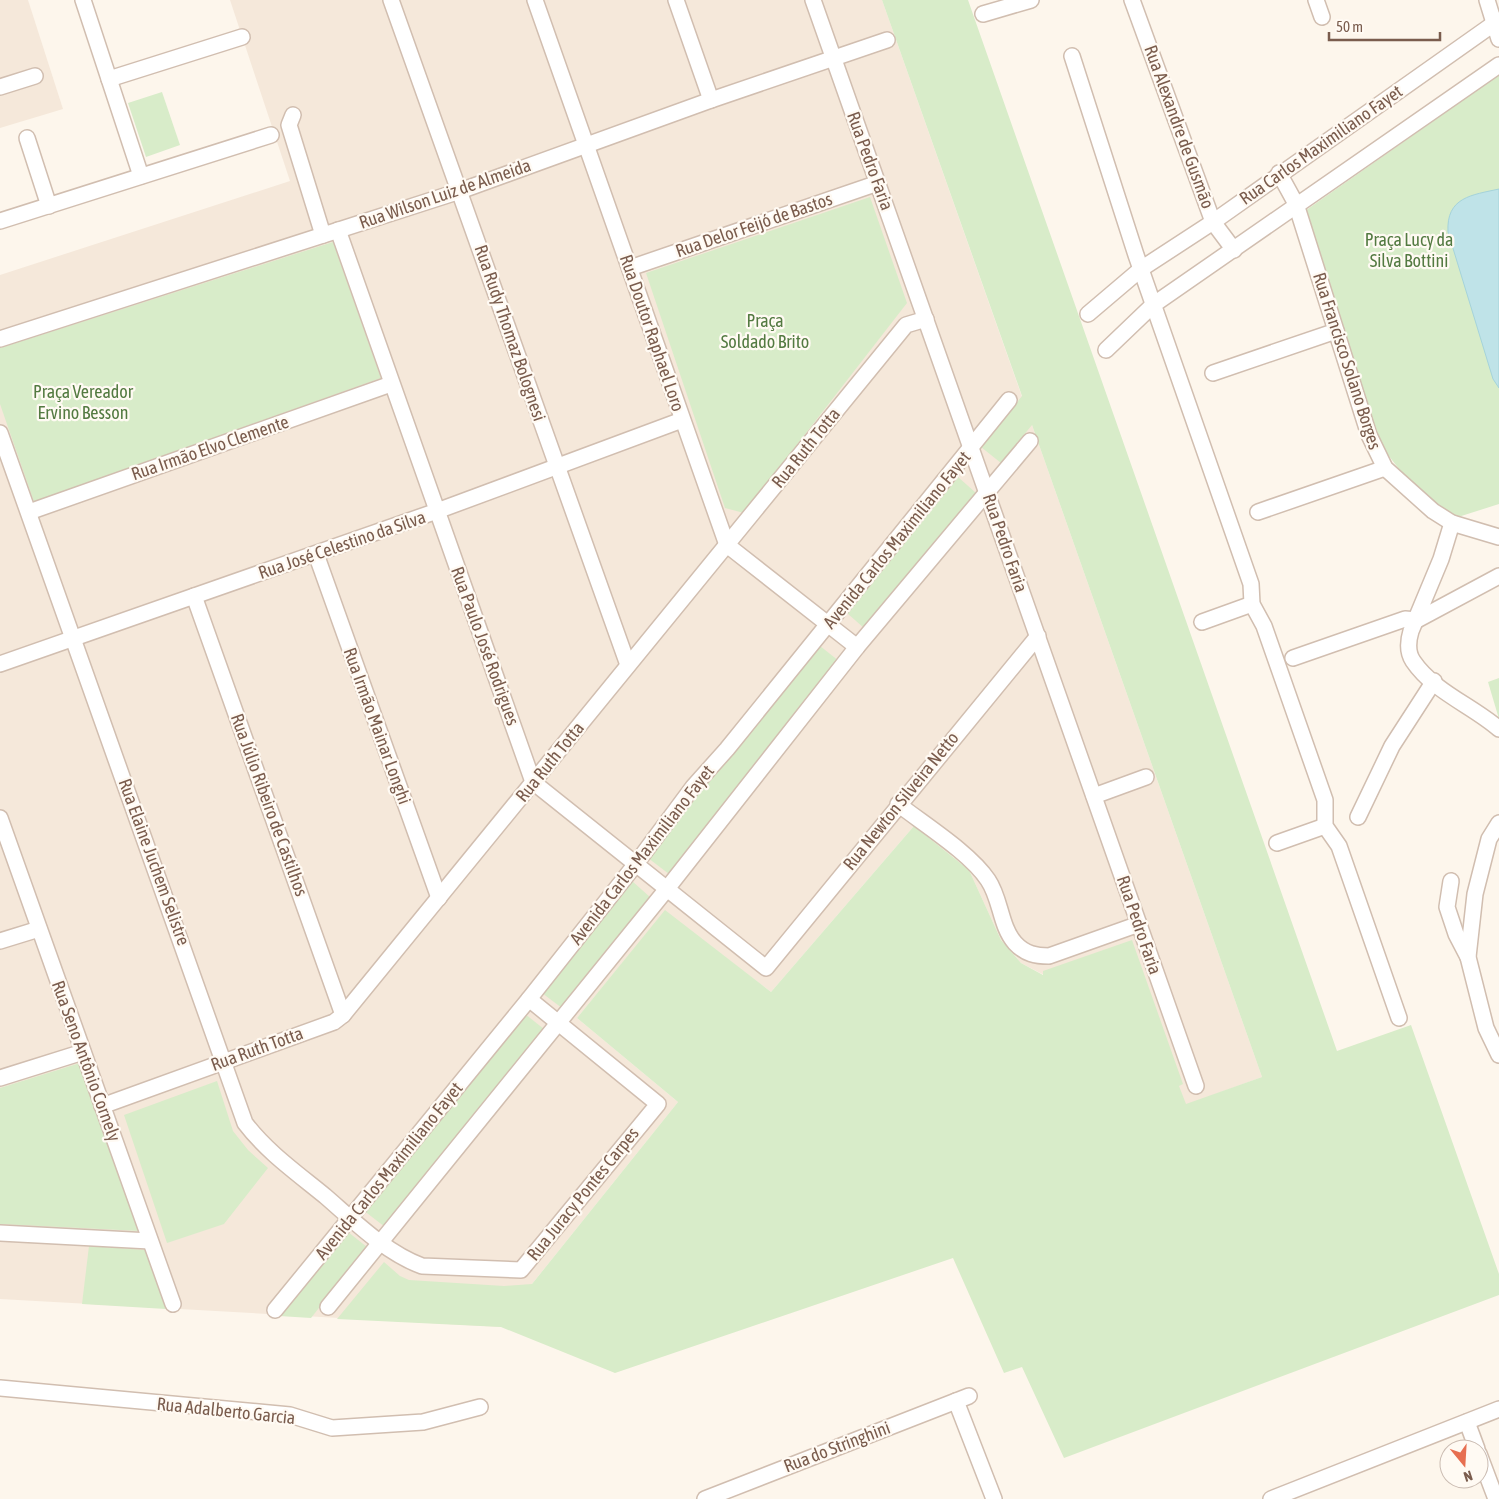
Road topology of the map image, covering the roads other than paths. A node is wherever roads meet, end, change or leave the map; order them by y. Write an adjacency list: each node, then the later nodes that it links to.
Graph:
1 (83, 0): 20 (street)
2 (391, 0): 30 (street, Rua Rudy Thomaz Bolognesi)
3 (535, 0): 26 (street, Rua Doutor Raphael Loro)
4 (676, 0): 22 (street)
5 (813, 0): 17 (street, Rua Pedro Faria)
6 (1031, 0): 10 (street)
7 (1132, 0): 34 (street, Rua Alexandre de Gusmão)
8 (1316, 0): 11 (street)
9 (1487, 0): 12 (street)
10 (983, 14)
11 (1322, 17)
12 (1497, 22): 14 (street); 27 (street, Rua Carlos Maximiliano Fayet)
13 (242, 37): 20 (street)
14 (1499, 39)
15 (888, 40): 17 (street, Rua Wilson Luiz de Almeida)
16 (1072, 56): 38 (street)
17 (834, 59): 22 (street, Rua Wilson Luiz de Almeida); 29 (street, Rua Pedro Faria)
18 (1499, 65): 31 (street, Rua Carlos Maximiliano Fayet)
19 (35, 76): 21 (street)
20 (109, 80): 28 (street)
21 (0, 87)
22 (711, 100): 26 (street, Rua Wilson Luiz de Almeida)
23 (293, 115): 35 (street, Rua Paulo José Rodrigues)
24 (271, 135): 28 (street)
25 (27, 138): 32 (street)
26 (587, 144): 30 (street, Rua Wilson Luiz de Almeida); 37 (street, Rua Doutor Raphael Loro)
27 (1280, 173): 31 (street, Rua Francisco Solano Borges); 34 (street, Rua Carlos Maximiliano Fayet)
28 (140, 176): 32 (street)
29 (878, 183): 37 (street, Rua Delor Feijó de Bastos); 41 (street, Rua Pedro Faria)
30 (460, 191): 35 (street, Rua Wilson Luiz de Almeida); 52 (street, Rua Rudy Thomaz Bolognesi)
31 (1296, 204): 36 (street, Rua Carlos Maximiliano Fayet); 42 (street, Rua Francisco Solano Borges)
32 (49, 206): 33 (street)
33 (0, 221)
34 (1213, 222): 36 (street, Rua Alexandre de Gusmão); 38 (street, Rua Carlos Maximiliano Fayet)
35 (331, 232): 43 (street, Rua Wilson Luiz de Almeida); 46 (street, Rua Paulo José Rodrigues)
36 (1234, 250): 39 (street, Rua Carlos Maximiliano Fayet)
37 (630, 268): 48 (street, Rua Doutor Raphael Loro)
38 (1141, 269): 39 (street); 40 (street, Rua Carlos Maximiliano Fayet)
39 (1153, 305): 44 (street, Rua Carlos Maximiliano Fayet); 64 (street)
40 (1088, 314)
41 (926, 319): 51 (street, Rua Pedro Faria); 60 (street, Rua Ruth Totta)
42 (1336, 331): 45 (street); 53 (street, Rua Francisco Solano Borges)
43 (0, 339)
44 (1106, 350)
45 (1213, 374)
46 (391, 384): 55 (street, Rua Paulo José Rodrigues); 56 (street, Rua Irmão Elvo Clemente)
47 (1009, 400): 51 (street, Avenida Carlos Maximiliano Fayet)
48 (682, 420): 52 (street, Rua José Celestino da Silva); 60 (street, Rua Doutor Raphael Loro)
49 (0, 433): 56 (street, Rua Elaine Juchem Selistre)
50 (1030, 441): 54 (street, Avenida Carlos Maximiliano Fayet)
51 (971, 448): 54 (street, Rua Pedro Faria); 67 (street, Avenida Carlos Maximiliano Fayet)
52 (557, 466): 55 (street, Rua José Celestino da Silva); 73 (street, Rua Rudy Thomaz Bolognesi)
53 (1385, 468): 57 (street); 58 (street, Rua Francisco Solano Borges)
54 (987, 492): 68 (street, Rua Pedro Faria); 70 (street, Avenida Carlos Maximiliano Fayet)
55 (437, 511): 61 (street, Rua José Celestino da Silva); 77 (street, Rua Paulo José Rodrigues)
56 (29, 512): 69 (street, Rua Elaine Juchem Selistre)
57 (1258, 512)
58 (1452, 523): 59 (street, Rua Francisco Solano Borges); 65 (street)
59 (1499, 537)
60 (726, 545): 67 (street); 73 (street, Rua Ruth Totta)
61 (316, 554): 63 (street, Rua José Celestino da Silva); 88 (street, Rua Irmão Mainar Longhi)
62 (1499, 576): 65 (street)
63 (194, 596): 69 (street, Rua José Celestino da Silva); 94 (street, Rua Júlio Ribeiro de Castilhos)
64 (1252, 604): 66 (street); 83 (street)
65 (1416, 620): 71 (street); 74 (street)
66 (1202, 622)
67 (829, 624): 70 (street); 85 (street, Avenida Carlos Maximiliano Fayet)
68 (1038, 636): 78 (street, Rua Pedro Faria); 79 (street, Rua Newton Silveira Netto)
69 (74, 638): 72 (street, Rua José Celestino da Silva); 99 (street, Rua Elaine Juchem Selistre)
70 (857, 647): 87 (street, Avenida Carlos Maximiliano Fayet)
71 (1293, 658)
72 (0, 664)
73 (628, 665): 77 (street, Rua Ruth Totta)
74 (1434, 681): 75 (street); 80 (street)
75 (1499, 730)
76 (1146, 777): 78 (street)
77 (533, 782): 85 (street); 88 (street, Rua Ruth Totta)
78 (1094, 796): 89 (street, Rua Pedro Faria)
79 (898, 804): 87 (street, Rua Newton Silveira Netto); 89 (street)
80 (1358, 817)
81 (0, 818): 90 (street, Rua Seno Antônio Cornely)
82 (1499, 823): 92 (street)
83 (1326, 826): 84 (street); 95 (street)
84 (1277, 843)
85 (635, 865): 87 (street); 93 (street, Avenida Carlos Maximiliano Fayet)
86 (1451, 881): 92 (street)
87 (666, 890): 96 (street, Avenida Carlos Maximiliano Fayet)
88 (439, 898): 94 (street, Rua Ruth Totta)
89 (1139, 924): 101 (street, Rua Pedro Faria)
90 (39, 929): 91 (street); 97 (street, Rua Seno Antônio Cornely)
91 (0, 941)
92 (1468, 957): 98 (street)
93 (529, 999): 96 (street); 103 (street, Avenida Carlos Maximiliano Fayet)
94 (343, 1015): 99 (street, Rua Ruth Totta)
95 (1399, 1018)
96 (558, 1023): 106 (street, Avenida Carlos Maximiliano Fayet); 106 (street, Rua Juracy Pontes Carpes)
97 (83, 1052): 100 (street); 102 (street, Rua Seno Antônio Cornely)
98 (1499, 1055)
99 (224, 1061): 102 (street, Rua Ruth Totta); 103 (street, Rua Elaine Juchem Selistre)
100 (0, 1078)
101 (1196, 1086)
102 (102, 1106): 105 (street, Rua Seno Antônio Cornely)
103 (351, 1218): 106 (street, Rua Elaine Juchem Selistre); 109 (street, Avenida Carlos Maximiliano Fayet)
104 (0, 1233): 105 (street)
105 (150, 1241): 107 (street, Rua Seno Antônio Cornely)
106 (380, 1241): 108 (street, Avenida Carlos Maximiliano Fayet)
107 (173, 1304)
108 (328, 1307)
109 (275, 1310)
110 (0, 1388): 111 (street, Rua Adalberto Garcia)
111 (480, 1407)
112 (1499, 1409): 113 (street)
113 (1467, 1422): 114 (street); 118 (street)
114 (1473, 1439)
115 (1489, 1480): 119 (street)
116 (705, 1499): 117 (street, Rua do Stringhini)
117 (994, 1499)
118 (1271, 1499)
119 (1496, 1499)

